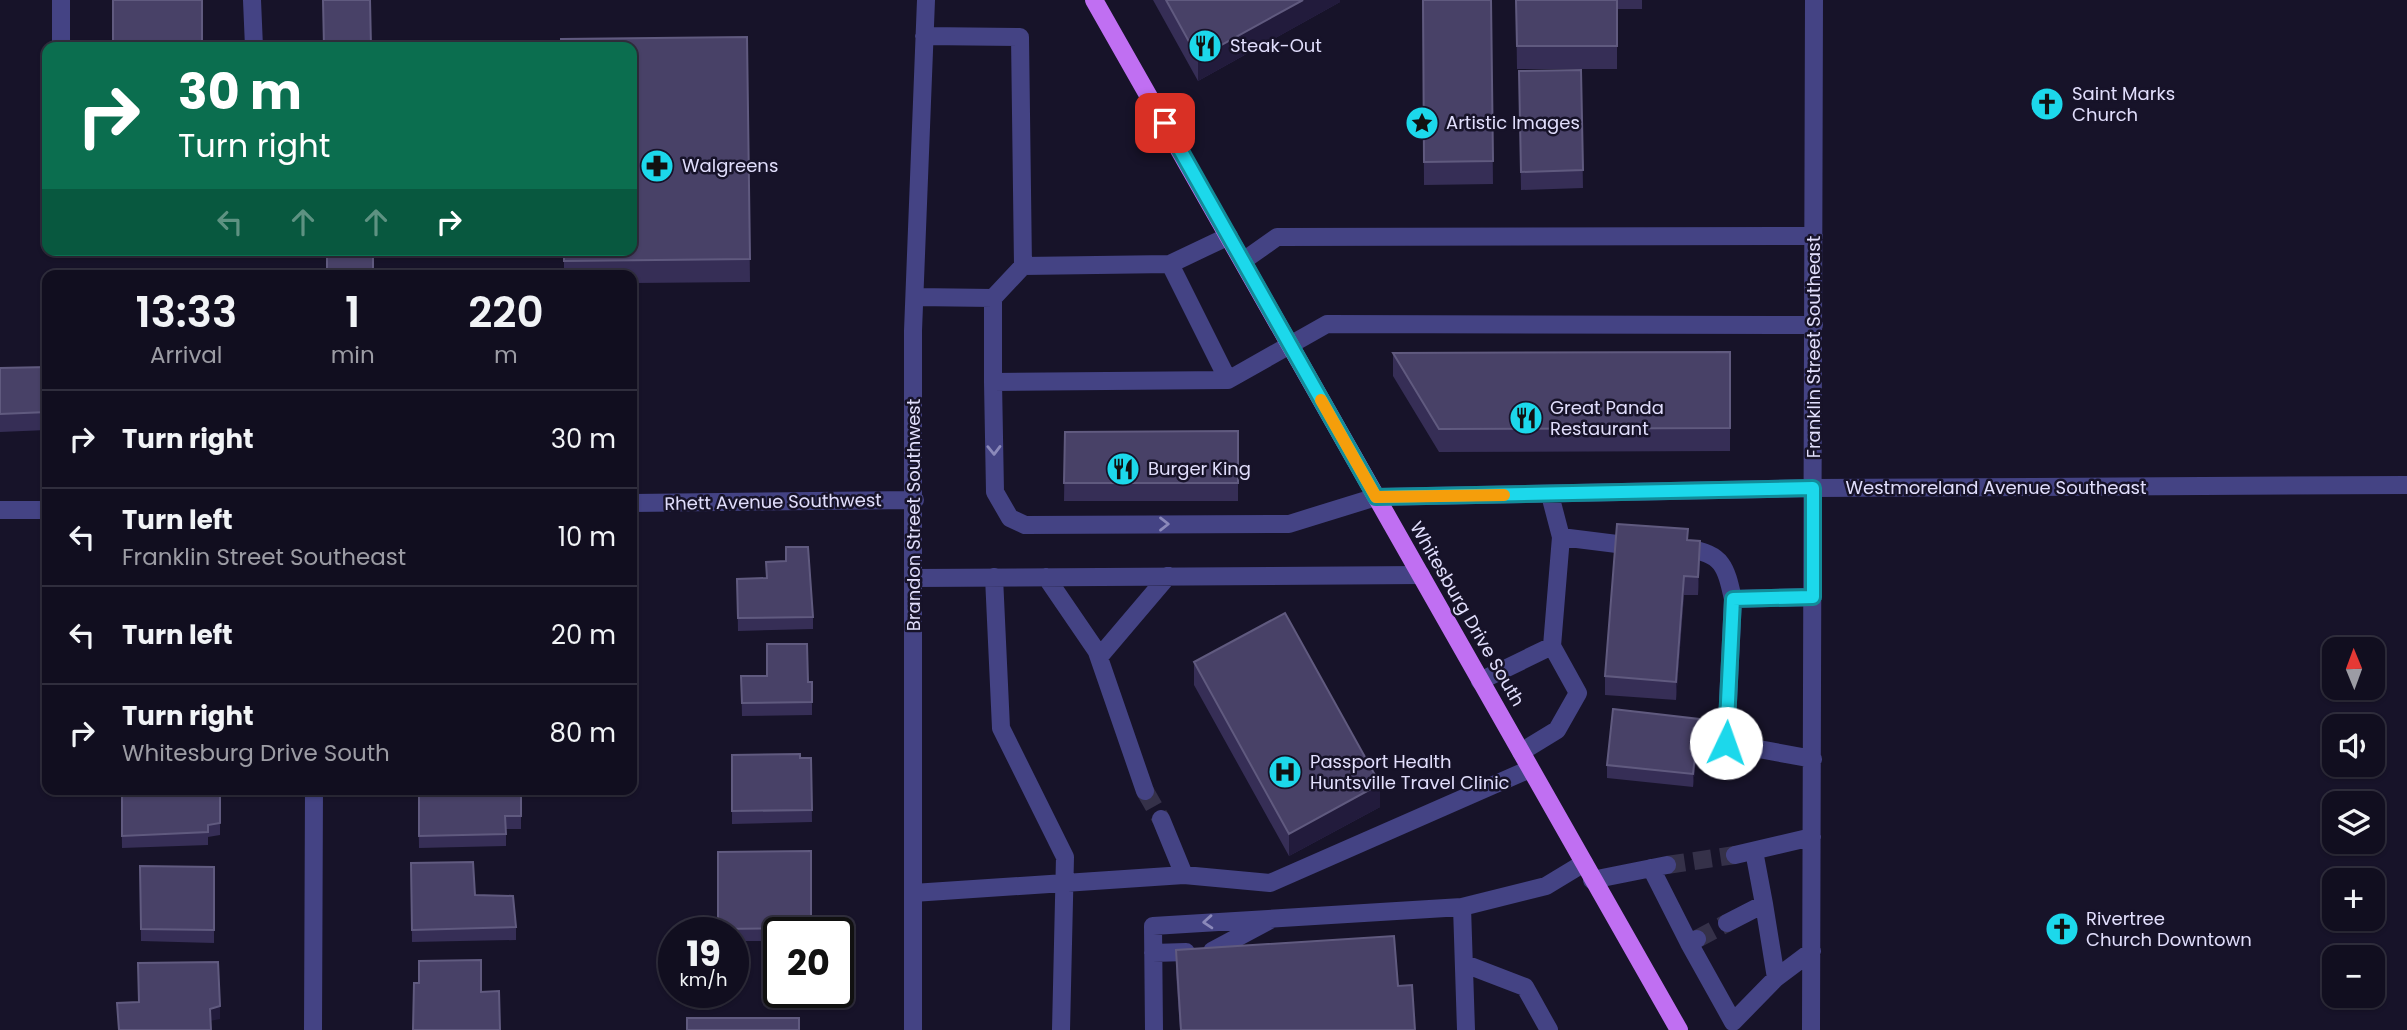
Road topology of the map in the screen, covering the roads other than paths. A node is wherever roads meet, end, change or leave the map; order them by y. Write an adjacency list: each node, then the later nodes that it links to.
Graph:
1 (61, 0): 7 (street)
2 (252, 0): 8 (street)
3 (926, 0): 6 (street, Brandon Street Southwest)
4 (1094, 0): 9 (main road, Whitesburg Drive South)
5 (1814, 0): 10 (street, Franklin Street Southeast)
6 (924, 36): 13 (street); 14 (street, Brandon Street Southwest)
7 (61, 42)
8 (254, 42)
9 (1229, 236): 11 (main road, Whitesburg Drive South); 12 (street)
10 (1814, 236): 11 (street); 16 (street, Franklin Street Southeast)
11 (1243, 261): 17 (main road, Whitesburg Drive South)
12 (1170, 264): 13 (street); 18 (street)
13 (1023, 266): 15 (street)
14 (915, 297): 15 (street); 24 (street, Brandon Street Southwest)
15 (993, 298): 19 (street, Westmoreland Avenue Southeast)
16 (1814, 325): 17 (street); 21 (street, Franklin Street Southeast)
17 (1289, 344): 18 (street); 23 (main road, Whitesburg Drive South)
18 (1228, 380): 19 (street)
19 (993, 382): 23 (street, Westmoreland Avenue Southeast, one-way to 23)
20 (2407, 485): 21 (street, Westmoreland Avenue Southeast)
21 (1813, 488): 22 (street, Westmoreland Avenue Southeast); 36 (street, Franklin Street Southeast)
22 (1550, 495): 23 (street, Westmoreland Avenue Southeast); 28 (street)
23 (1376, 497): 31 (main road, Whitesburg Drive South)
24 (915, 500): 25 (street, Rhett Avenue Southwest); 34 (street, Brandon Street Southwest)
25 (637, 503)
26 (0, 510): 27 (street)
27 (42, 510)
28 (1561, 537): 29 (street); 38 (street)
29 (1617, 544)
30 (1688, 549): 37 (street)
31 (1421, 575): 32 (street); 40 (main road, Whitesburg Drive South)
32 (1168, 576): 33 (street); 39 (street)
33 (1046, 577): 35 (street); 39 (street)
34 (913, 578): 35 (street); 54 (street, Brandon Street Southwest)
35 (994, 578): 53 (street)
36 (1813, 597): 37 (street); 42 (street, Franklin Street Southeast)
37 (1733, 599): 42 (street)
38 (1552, 646): 40 (street); 41 (street)
39 (1097, 652): 44 (street)
40 (1480, 681): 41 (main road, Whitesburg Drive South)
41 (1521, 752): 43 (main road, Whitesburg Drive South)
42 (1813, 759): 47 (street, Franklin Street Southeast)
43 (1530, 769): 50 (main road, Whitesburg Drive South); 51 (street)
44 (1144, 790)
45 (314, 795): 66 (street)
46 (1161, 819): 51 (street)
47 (1812, 837): 48 (street); 60 (street, Franklin Street Southeast)
48 (1754, 851): 49 (street); 55 (street)
49 (1735, 855)
50 (1584, 863): 52 (main road, Whitesburg Drive South); 56 (street)
51 (1184, 875): 53 (street)
52 (1592, 880): 65 (street); 72 (main road, Whitesburg Drive South)
53 (1064, 882): 54 (street); 68 (street)
54 (913, 893): 67 (street, Brandon Street Southwest)
55 (1764, 904): 58 (street); 64 (street)
56 (1462, 907): 57 (street); 63 (street)
57 (1276, 917): 59 (street); 62 (street, one-way to 62)
58 (1727, 923)
59 (1212, 951)
60 (1812, 951): 64 (street); 73 (street, Franklin Street Southeast)
61 (1186, 952): 62 (street)
62 (1153, 953): 69 (street)
63 (1465, 964): 70 (street); 71 (street)
64 (1776, 978): 65 (street)
65 (1729, 1026)
66 (313, 1030)
67 (913, 1030)
68 (1061, 1030)
69 (1154, 1030)
70 (1466, 1030)
71 (1549, 1030)
72 (1679, 1030)
73 (1811, 1030)

